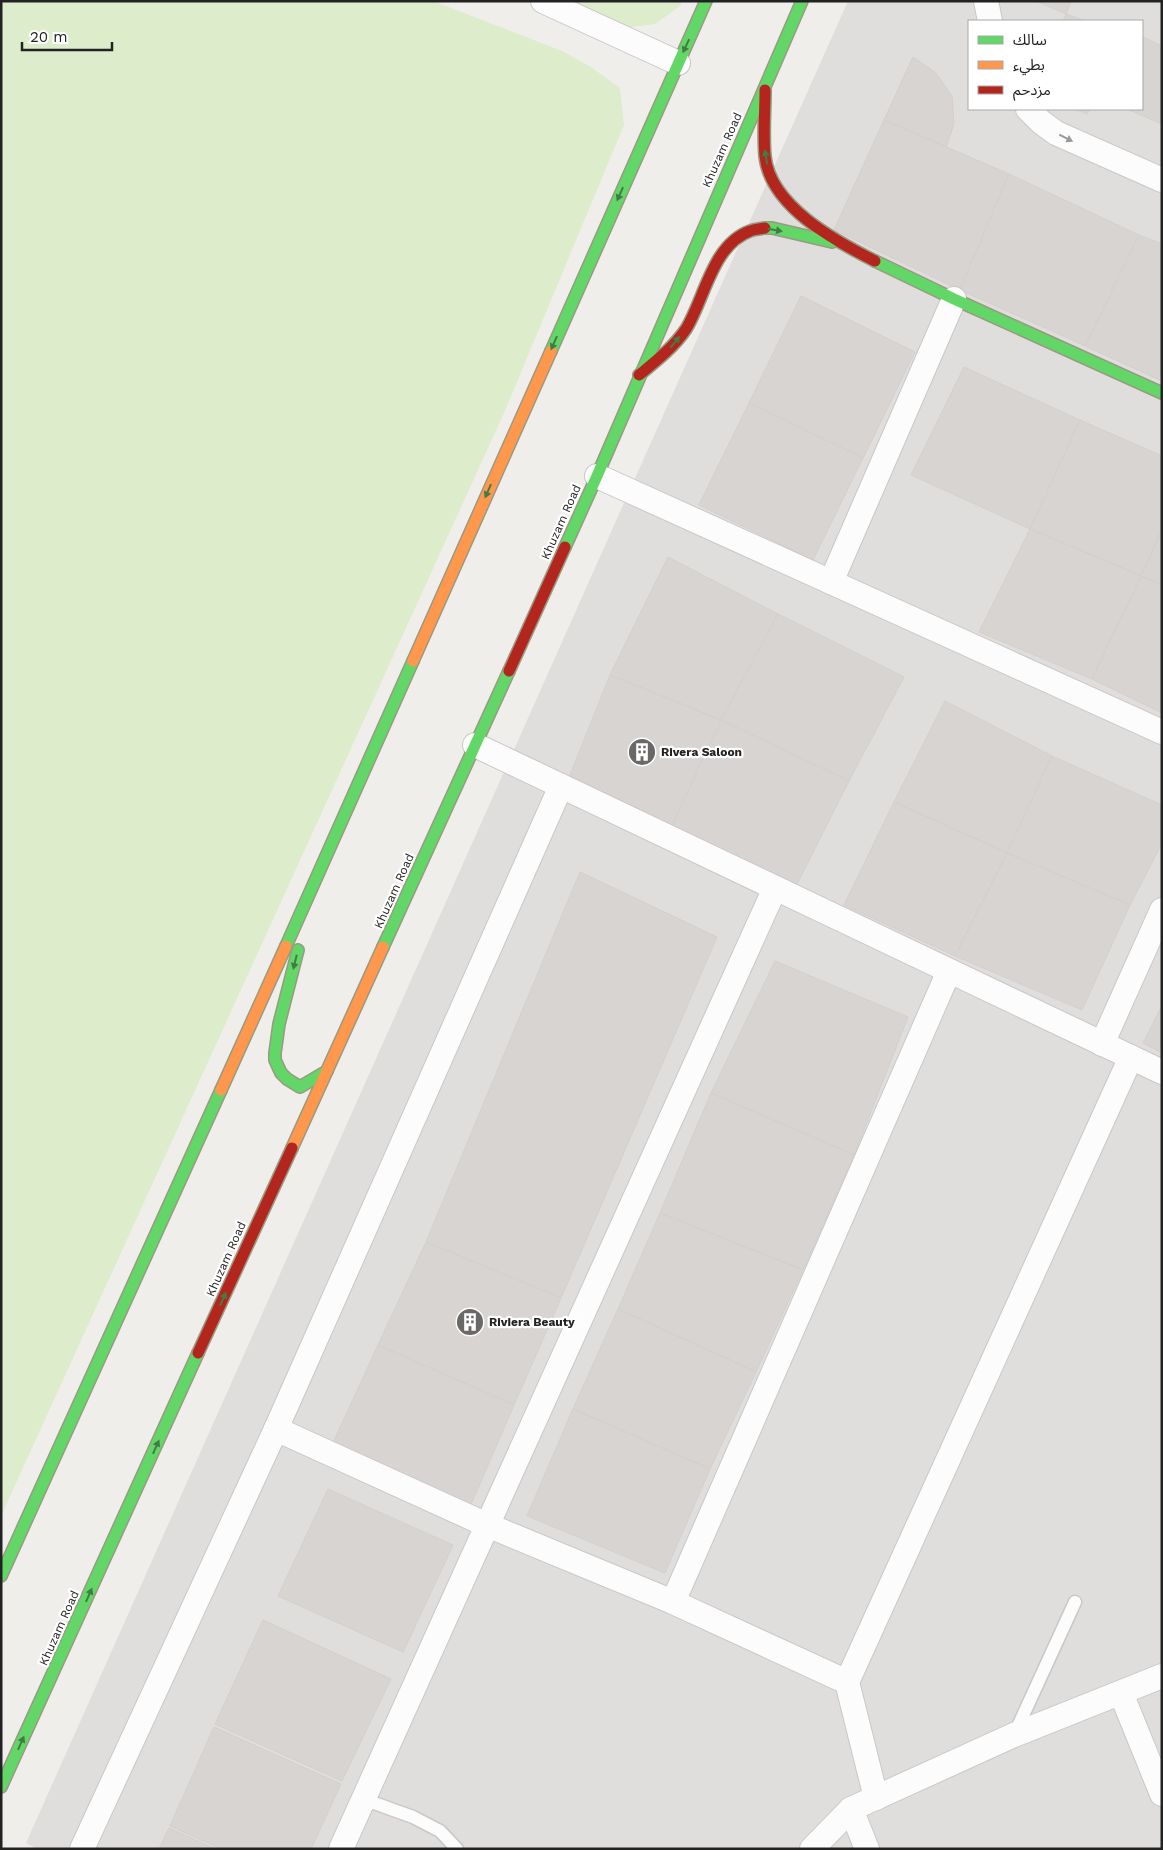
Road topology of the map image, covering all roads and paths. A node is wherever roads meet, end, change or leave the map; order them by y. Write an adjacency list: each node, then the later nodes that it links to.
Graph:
1 (543, 1): 6 (street)
2 (706, 1): 6 (main road, one-way to 6)
3 (802, 1): 7 (main road, Khuzam Road)
4 (986, 1): 5 (street)
5 (990, 20)
6 (678, 63): 19 (main road, one-way to 19)
7 (765, 90): 10 (main road, one-way to 7); 12 (main road, Khuzam Road)
8 (1029, 110): 9 (street, one-way to 9)
9 (1162, 180)
10 (841, 244): 11 (main road); 12 (main road, one-way to 10)
11 (954, 299): 13 (main road); 15 (street)
12 (639, 375): 14 (main road, Khuzam Road)
13 (1162, 393)
14 (597, 476): 15 (street); 17 (main road, Khuzam Road)
15 (830, 582): 16 (street)
16 (1162, 732)
17 (475, 745): 18 (street); 25 (main road, Khuzam Road)
18 (561, 786): 20 (street); 27 (street)
19 (315, 881): 25 (main road, one-way to 25); 29 (main road)
20 (775, 888): 22 (street); 28 (street)
21 (1162, 910): 23 (street)
22 (950, 971): 23 (street); 30 (street)
23 (1102, 1044): 24 (street)
24 (1131, 1057): 26 (street); 33 (street)
25 (327, 1071): 36 (main road, Khuzam Road, one-way to 25)
26 (1162, 1072)
27 (276, 1429): 28 (street); 41 (street)
28 (487, 1525): 30 (street); 39 (street)
29 (1, 1576)
30 (673, 1602): 33 (street)
31 (1075, 1602): 35 (lane)
32 (1162, 1676): 34 (street)
33 (847, 1682): 38 (street)
34 (1121, 1693): 35 (street); 37 (street)
35 (1014, 1734): 38 (street)
36 (1, 1787)
37 (1162, 1794)
38 (876, 1798): 40 (street)
39 (363, 1799): 42 (street); 43 (lane)
40 (851, 1809): 44 (street); 45 (street)
41 (82, 1849)
42 (341, 1849)
43 (457, 1849)
44 (812, 1849)
45 (867, 1849)

